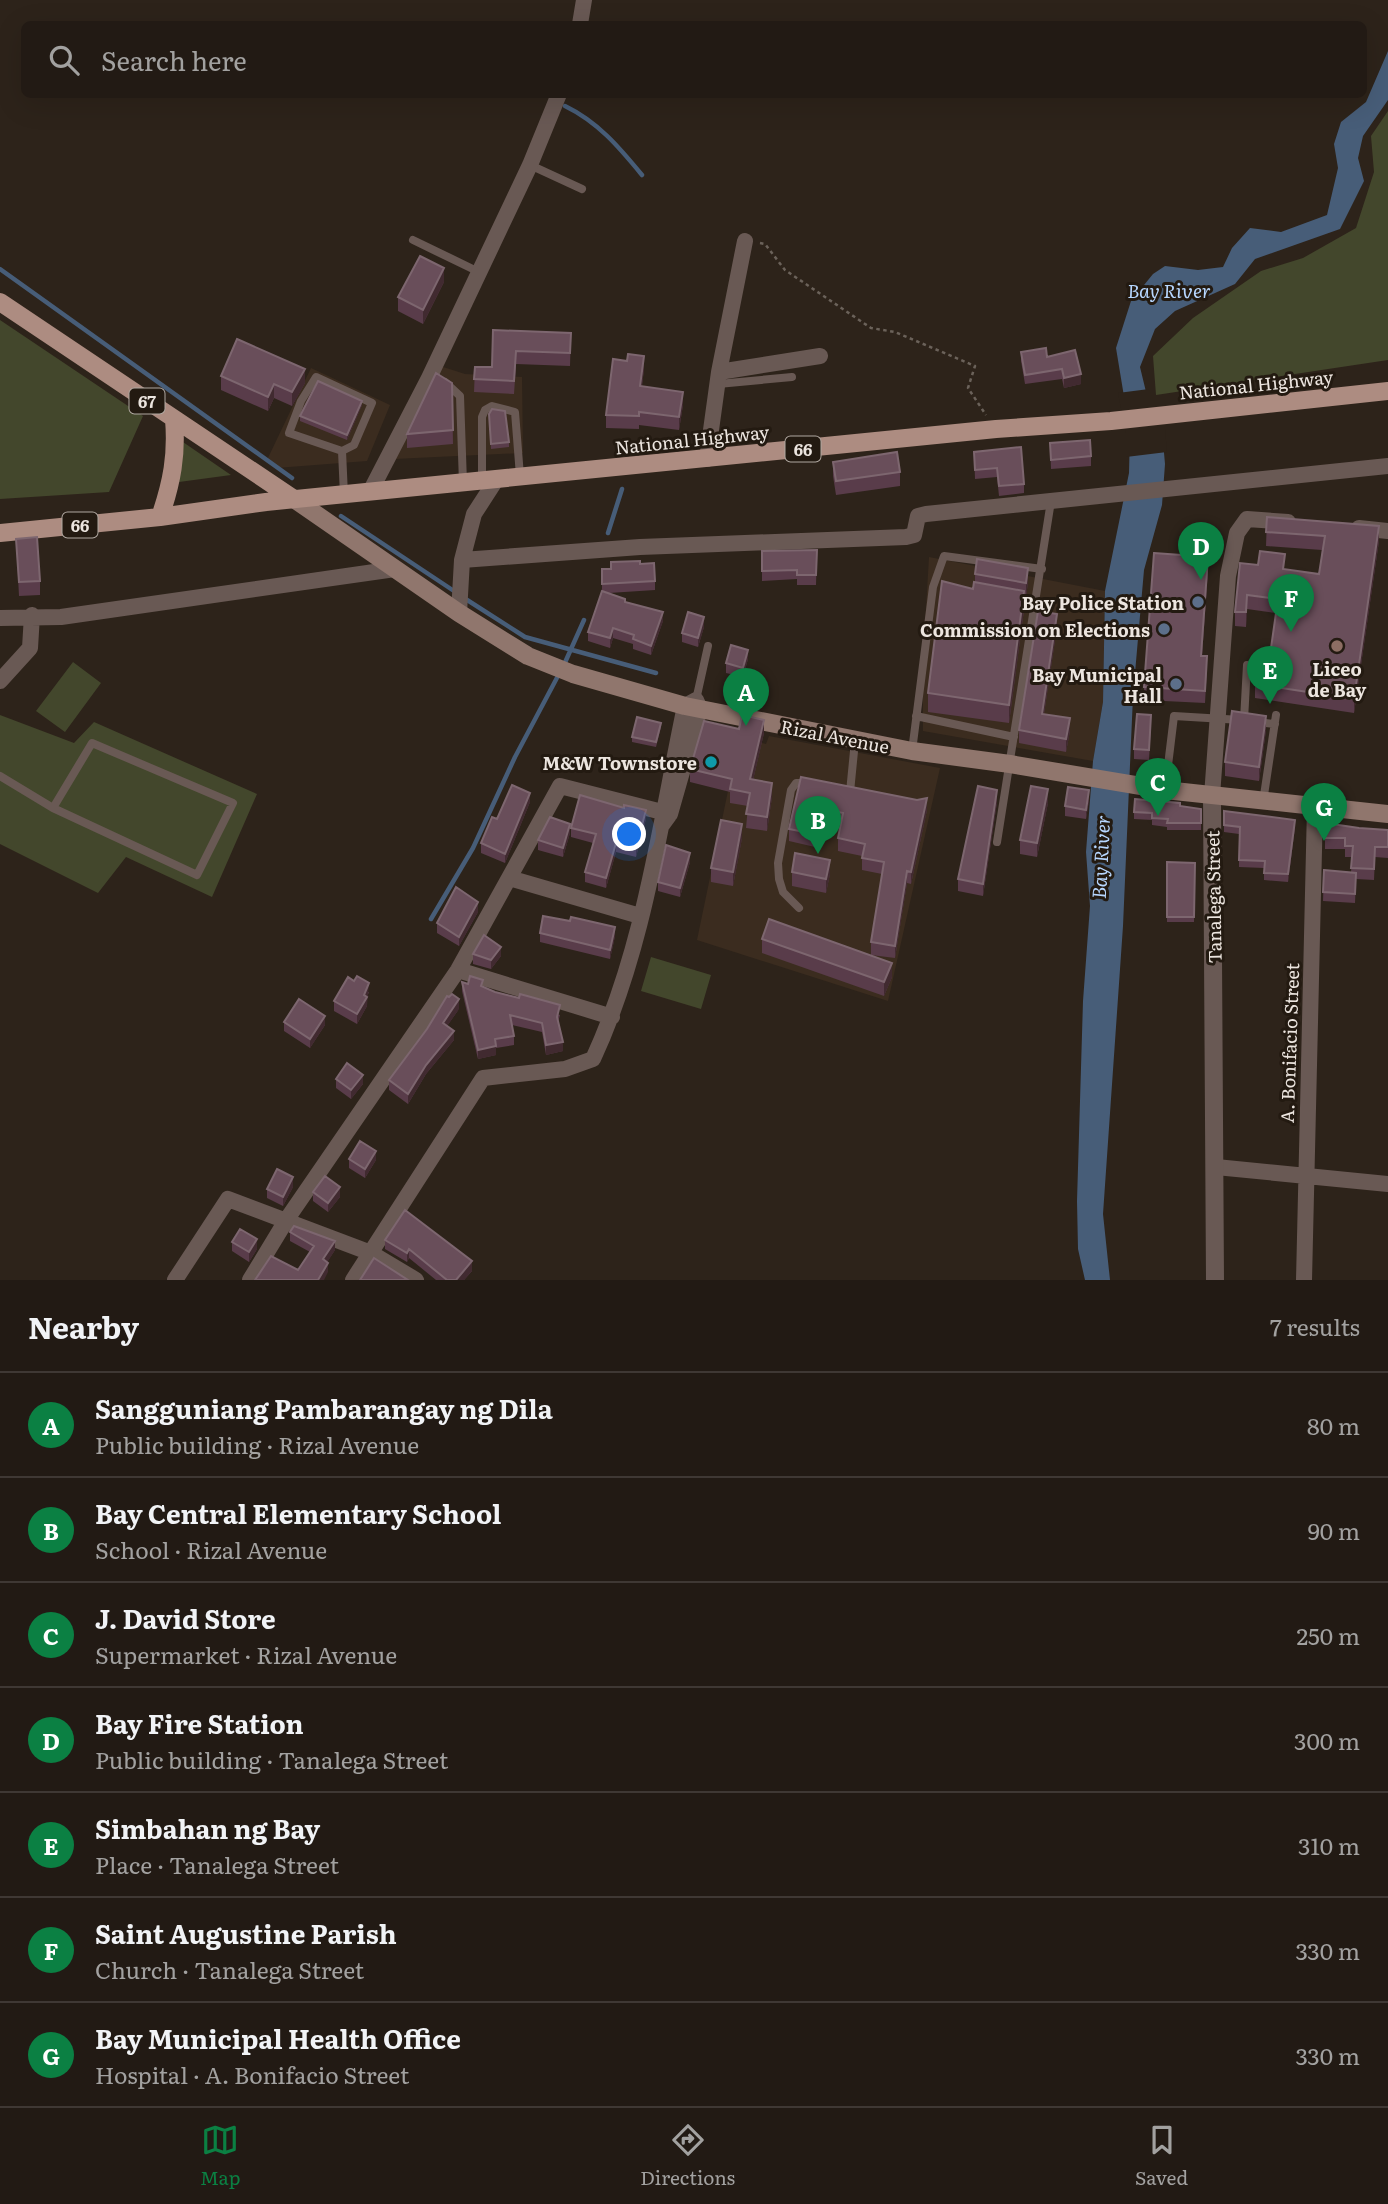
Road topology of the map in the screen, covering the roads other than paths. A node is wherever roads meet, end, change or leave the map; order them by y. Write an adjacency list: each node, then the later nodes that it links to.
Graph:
1 (584, 0): 2 (street)
2 (580, 21)
3 (557, 98): 4 (street)
4 (530, 165): 5 (lane); 8 (street)
5 (582, 189)
6 (413, 240): 8 (lane)
7 (745, 241): 13 (street)
8 (479, 272): 12 (street)
9 (0, 302): 15 (main road, 67)
10 (820, 356): 13 (street)
11 (792, 377): 13 (lane)
12 (429, 378): 21 (lane); 22 (street)
13 (719, 378): 17 (street)
14 (1388, 391): 17 (main road, National Highway / 66)
15 (174, 419): 24 (main road, 67); 26 (main road)
16 (342, 451): 16 (lane); 23 (lane)
17 (707, 459): 19 (main road, National Highway / 66)
18 (1388, 467): 25 (street)
19 (520, 477): 20 (main road, National Highway / 66); 20 (lane)
20 (489, 480): 21 (main road, National Highway / 66); 31 (street)
21 (463, 483): 22 (main road, National Highway / 66)
22 (370, 492): 23 (main road, National Highway / 66)
23 (344, 495): 24 (main road, National Highway / 66)
24 (294, 499): 26 (main road, National Highway / 66); 32 (main road, Rizal Avenue)
25 (1051, 501): 31 (street); 33 (lane)
26 (160, 517): 30 (main road, National Highway / 66)
27 (1311, 524): 48 (street, Tanalega Street)
28 (1337, 526): 29 (street)
29 (1388, 531)
30 (0, 533)
31 (463, 560): 38 (street)
32 (396, 569): 38 (main road, Rizal Avenue); 39 (street)
33 (1042, 569): 34 (lane); 37 (lane)
34 (933, 587): 35 (lane); 43 (lane)
35 (946, 589)
36 (1024, 603): 37 (lane)
37 (1036, 606): 50 (lane)
38 (459, 614): 46 (main road, Rizal Avenue)
39 (32, 615): 40 (street); 45 (street)
40 (0, 618)
41 (708, 646): 46 (lane)
42 (1247, 665): 49 (lane)
43 (923, 675): 44 (lane); 47 (lane)
44 (932, 677)
45 (0, 681)
46 (694, 705): 51 (main road, Rizal Avenue); 65 (street)
47 (916, 716): 50 (lane); 52 (lane)
48 (1217, 717): 49 (lane); 57 (lane); 60 (street, Tanalega Street)
49 (1244, 720): 61 (lane)
50 (1014, 737): 53 (lane)
51 (855, 741): 52 (main road, Rizal Avenue); 58 (lane)
52 (912, 751): 53 (main road, Rizal Avenue)
53 (1010, 764): 57 (main road, Rizal Avenue); 66 (lane)
54 (0, 776): 63 (lane)
55 (814, 784): 68 (lane)
56 (838, 789): 58 (lane)
57 (1165, 790): 60 (main road, Rizal Avenue)
58 (850, 792): 59 (lane)
59 (863, 794)
60 (1212, 796): 61 (main road, Rizal Avenue); 72 (street, Tanalega Street)
61 (1263, 802): 62 (main road, Rizal Avenue)
62 (1315, 807): 64 (main road, Rizal Avenue); 73 (street, A. Bonifacio Street)
63 (53, 808): 63 (lane)
64 (1388, 814)
65 (665, 817): 67 (street); 69 (street)
66 (997, 842)
67 (509, 878): 69 (street); 70 (street)
68 (799, 908)
69 (640, 916): 71 (street)
70 (458, 970): 71 (street); 75 (street)
71 (612, 1017): 76 (street)
72 (1216, 1167): 73 (street); 81 (street, Tanalega Street)
73 (1305, 1178): 74 (street); 82 (street, A. Bonifacio Street)
74 (1388, 1184)
75 (287, 1219): 76 (street); 77 (street); 78 (street)
76 (371, 1253): 79 (street); 80 (street)
77 (175, 1280)
78 (250, 1280)
79 (353, 1280)
80 (416, 1280)
81 (1215, 1280)
82 (1304, 1280)

